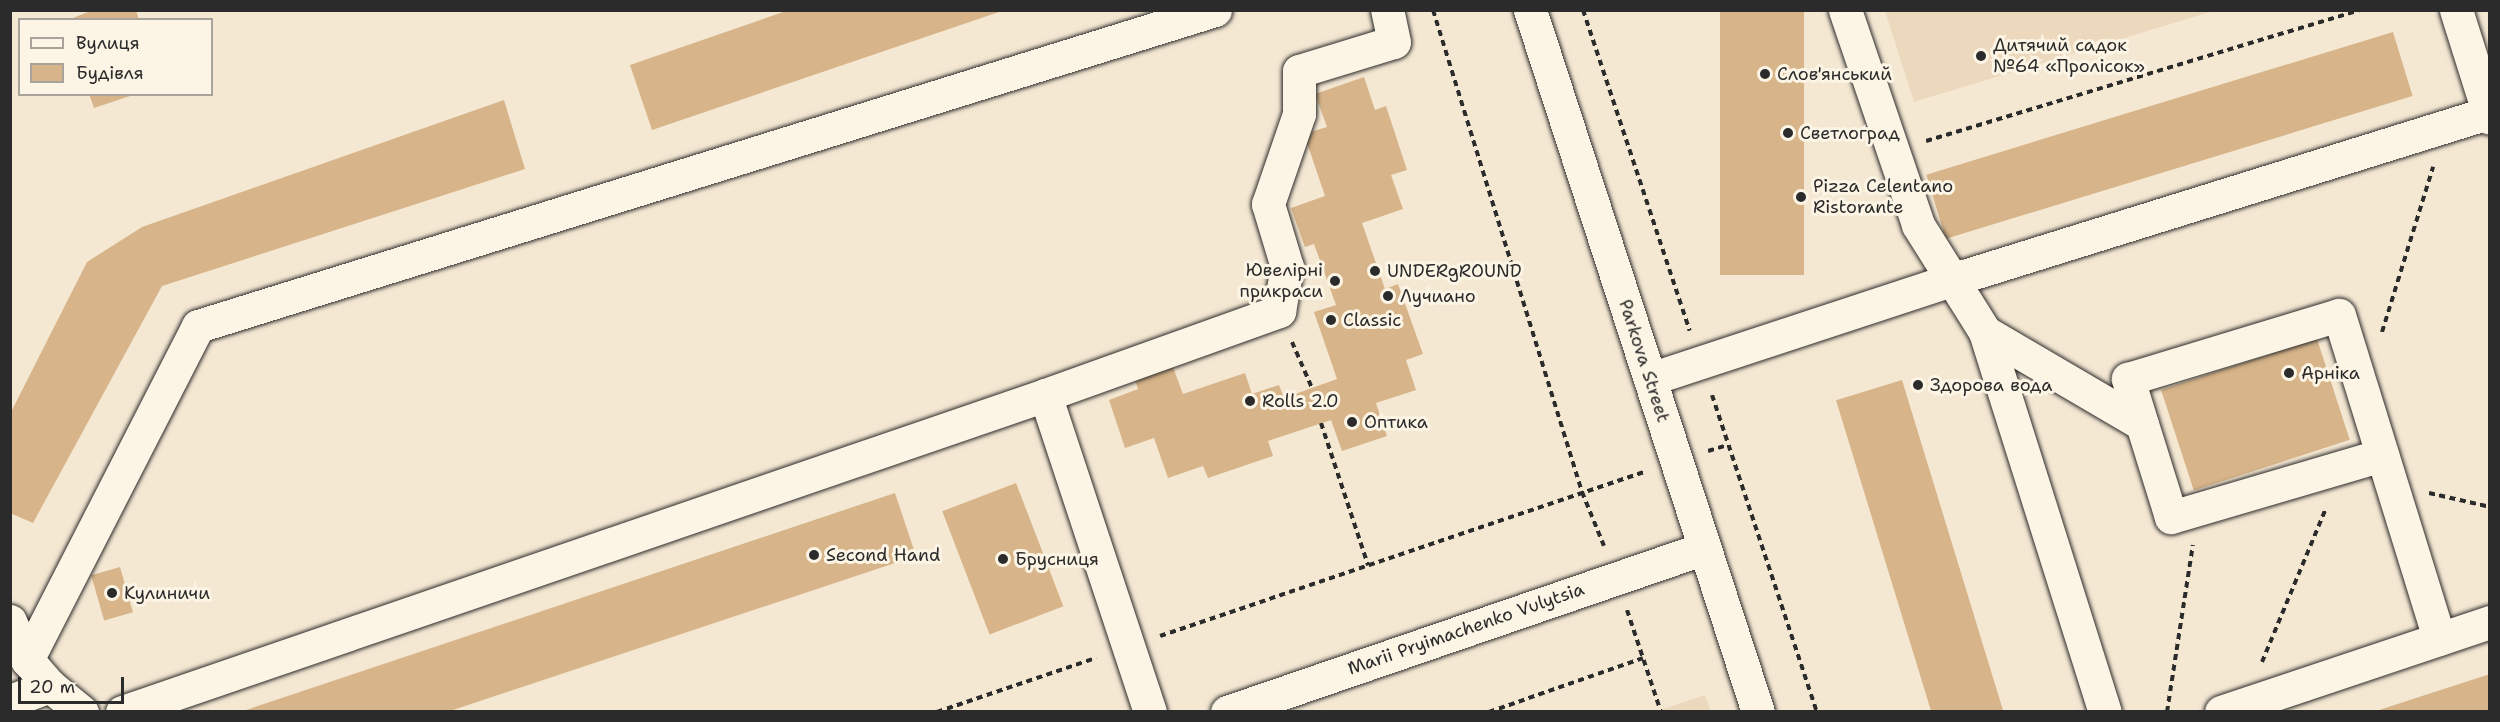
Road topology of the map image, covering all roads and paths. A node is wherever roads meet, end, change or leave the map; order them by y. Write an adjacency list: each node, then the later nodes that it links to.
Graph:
1 (1387, 10): 12 (street)
2 (1433, 10): 22 (path)
3 (1530, 10): 15 (street, Parkova Street)
4 (1845, 10): 10 (street)
5 (2360, 10): 10 (path)
6 (2457, 10): 8 (street)
7 (1213, 11): 33 (street)
8 (2489, 115): 9 (street)
9 (2445, 127): 11 (street); 14 (path)
10 (1892, 151): 11 (street)
11 (1953, 280): 13 (street); 15 (street)
12 (1279, 311): 16 (path); 17 (street)
13 (1985, 332): 19 (street); 45 (street)
14 (2380, 339)
15 (1650, 379): 25 (street, Parkova Street)
16 (1312, 388)
17 (1045, 395): 31 (street); 38 (street)
18 (1322, 423): 26 (path)
19 (2142, 424): 21 (street); 24 (street)
20 (2344, 466): 21 (street); 24 (street); 36 (path)
21 (2386, 470): 23 (path); 30 (street)
22 (1582, 492): 26 (path); 27 (path)
23 (2490, 507)
24 (2198, 509): 46 (path)
25 (1705, 548): 27 (street, Marii Pryimachenko Vulytsia); 44 (street, Parkova Street)
26 (1368, 565): 31 (path)
27 (1617, 577): 32 (path); 41 (street, Marii Pryimachenko Vulytsia)
28 (10, 621): 33 (street)
29 (2490, 622): 30 (street)
30 (2439, 639): 36 (street)
31 (1129, 646): 39 (path); 40 (street)
32 (1643, 657): 42 (path); 43 (path)
33 (27, 660): 34 (street)
34 (50, 686): 35 (street); 37 (street)
35 (10, 701)
36 (2233, 707)
37 (82, 711)
38 (122, 711)
39 (938, 711)
40 (1150, 711)
41 (1227, 711)
42 (1489, 711)
43 (1661, 711)
44 (1758, 711)
45 (2105, 711)
46 (2167, 711)

